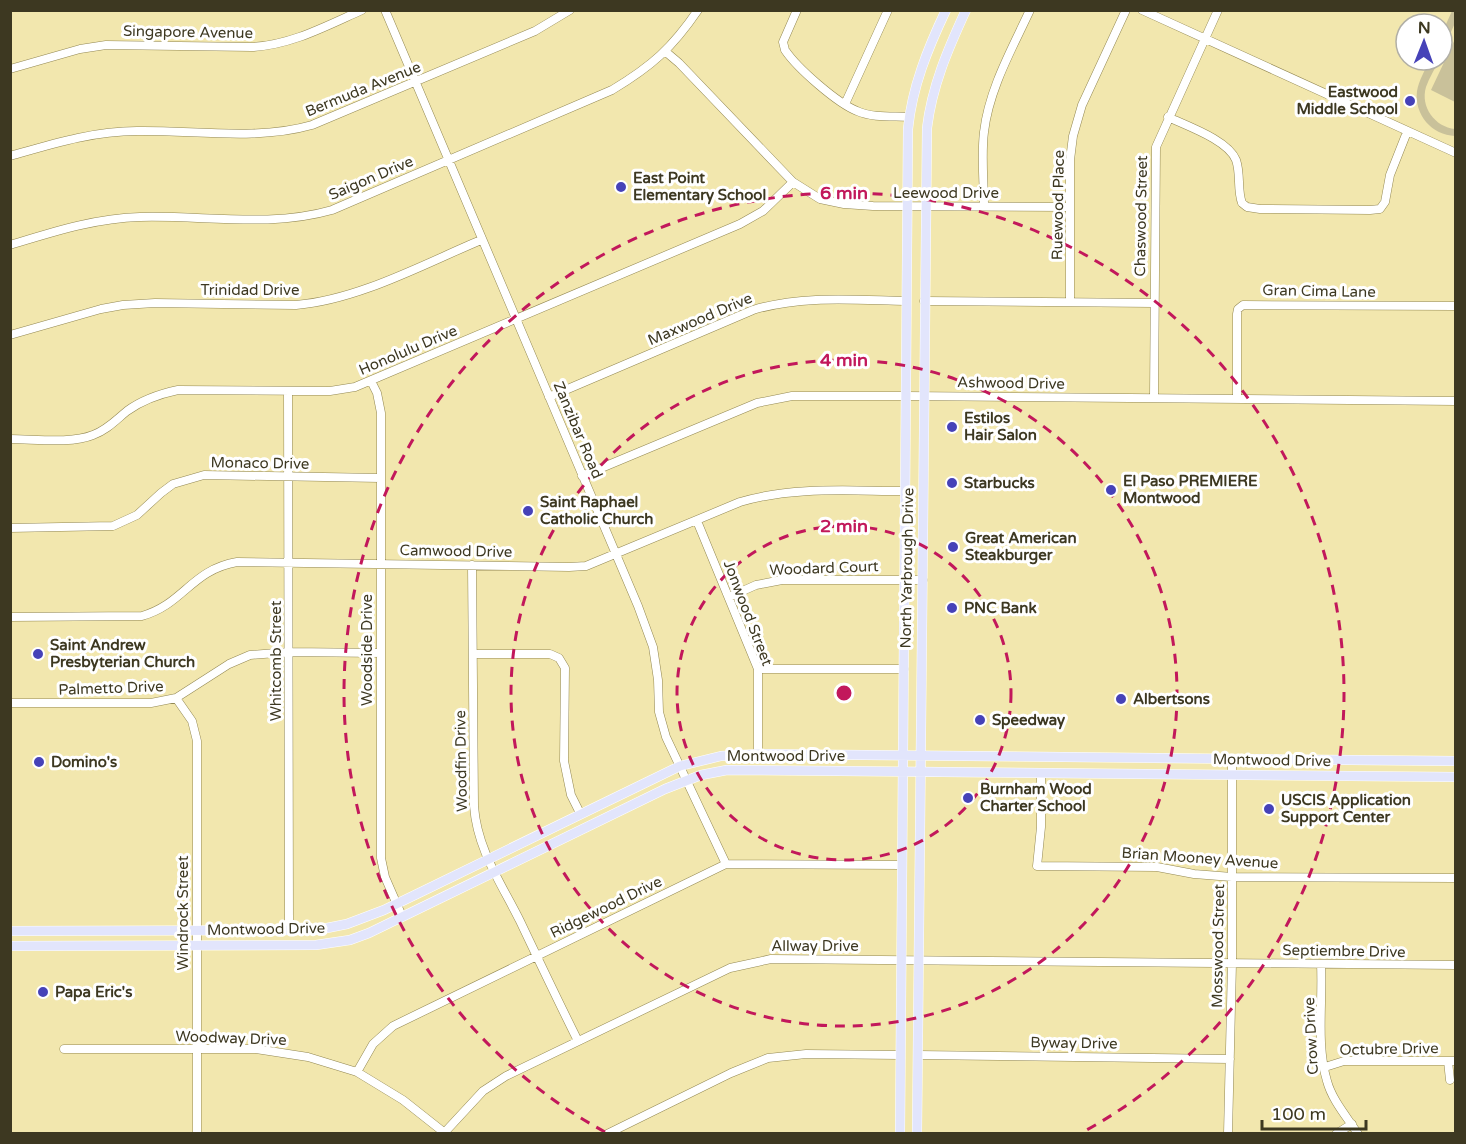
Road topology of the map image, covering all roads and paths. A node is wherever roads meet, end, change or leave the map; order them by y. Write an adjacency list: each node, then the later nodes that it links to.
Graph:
1 (362, 10): 15 (street, Singapore Avenue)
2 (385, 10): 16 (street, Zanzibar Road)
3 (570, 10): 16 (street, Bermuda Avenue)
4 (698, 10): 14 (street, Saigon Drive)
5 (797, 10): 17 (street)
6 (888, 10): 17 (street)
7 (946, 10): 18 (main road, North Yarbrough Drive)
8 (966, 10): 26 (main road, North Yarbrough Drive)
9 (1030, 10): 27 (street)
10 (1126, 10): 28 (street, Ruewood Place)
11 (1142, 10): 13 (street)
12 (1218, 10): 13 (street, Chaswood Street)
13 (1205, 39): 19 (street, Chaswood Street); 20 (street)
14 (666, 52): 23 (street, Saigon Drive); 24 (street, Leewood Drive)
15 (10, 69)
16 (415, 82): 22 (street, Bermuda Avenue); 23 (street, Zanzibar Road)
17 (845, 104): 18 (street)
18 (909, 117): 25 (main road, North Yarbrough Drive)
19 (1168, 117): 20 (street); 34 (street, Chaswood Street)
20 (1407, 132): 21 (street)
21 (1455, 153)
22 (10, 156)
23 (448, 160): 29 (street, Zanzibar Road); 30 (street, Saigon Drive)
24 (793, 182): 25 (street, Leewood Drive); 36 (street, Honolulu Drive)
25 (907, 206): 26 (street, Leewood Drive); 31 (main road, North Yarbrough Drive)
26 (926, 206): 27 (street, Leewood Drive); 32 (main road, North Yarbrough Drive)
27 (984, 206): 28 (street, Leewood Drive)
28 (1070, 207): 33 (street, Ruewood Place)
29 (481, 240): 36 (street, Zanzibar Road); 37 (street, Trinidad Drive)
30 (10, 245)
31 (906, 301): 40 (main road, North Yarbrough Drive); 42 (street, Maxwood Drive)
32 (924, 301): 33 (street); 41 (main road, North Yarbrough Drive)
33 (1070, 302): 34 (street)
34 (1154, 303): 43 (street, Chaswood Street)
35 (1455, 306): 44 (street, Gran Cima Lane)
36 (516, 318): 38 (street, Honolulu Drive); 42 (street, Zanzibar Road)
37 (10, 334)
38 (371, 381): 39 (street, Honolulu Drive); 49 (street, Woodside Drive)
39 (288, 391): 46 (street, Honolulu Drive); 48 (street, Whitcomb Street)
40 (906, 396): 41 (street, Ashwood Drive); 47 (street, Ashwood Drive); 50 (main road, North Yarbrough Drive)
41 (923, 396): 43 (street, Ashwood Drive); 58 (main road, North Yarbrough Drive)
42 (549, 398): 47 (street, Zanzibar Road)
43 (1154, 398): 44 (street, Ashwood Drive)
44 (1237, 399): 45 (street, Ashwood Drive)
45 (1455, 401)
46 (10, 439)
47 (582, 476): 53 (street, Zanzibar Road)
48 (289, 477): 49 (street, Monaco Drive); 52 (street, Monaco Drive); 54 (street, Whitcomb Street)
49 (380, 478): 55 (street, Woodside Drive)
50 (904, 491): 51 (street, Camwood Drive); 57 (main road, North Yarbrough Drive)
51 (697, 521): 53 (street, Camwood Drive); 59 (street, Jonwood Street)
52 (10, 528)
53 (616, 554): 56 (street, Camwood Drive); 73 (street, Zanzibar Road)
54 (289, 562): 55 (street, Camwood Drive); 60 (street, Camwood Drive); 61 (street, Whitcomb Street)
55 (381, 563): 56 (street, Camwood Drive); 62 (street, Woodside Drive)
56 (472, 565): 63 (street, Woodfin Drive)
57 (904, 580): 58 (street, Woodard Court); 59 (street, Woodard Court); 65 (main road, North Yarbrough Drive)
58 (923, 580): 70 (main road, North Yarbrough Drive)
59 (729, 597): 64 (street, Jonwood Street)
60 (10, 617)
61 (289, 652): 62 (street, Palmetto Drive); 66 (street, Palmetto Drive); 91 (street, Whitcomb Street)
62 (381, 653): 87 (street, Woodside Drive)
63 (473, 654): 80 (street); 81 (street, Woodfin Drive)
64 (758, 669): 65 (street); 68 (street, Jonwood Street)
65 (904, 669): 69 (main road, North Yarbrough Drive)
66 (176, 698): 67 (street, Palmetto Drive); 90 (street, Windrock Street)
67 (10, 703)
68 (758, 754): 69 (main road, Montwood Drive); 73 (main road, Montwood Drive)
69 (903, 757): 70 (main road, Montwood Drive); 74 (main road, North Yarbrough Drive)
70 (920, 757): 71 (main road, Montwood Drive); 75 (main road, North Yarbrough Drive)
71 (1232, 759): 72 (main road, Montwood Drive); 77 (street, Mosswood Street)
72 (1455, 760)
73 (680, 766): 79 (street, Zanzibar Road); 80 (main road, Montwood Drive)
74 (903, 771): 75 (main road, Montwood Drive); 79 (main road, Montwood Drive); 83 (main road, North Yarbrough Drive)
75 (920, 772): 76 (main road, Montwood Drive); 98 (main road, North Yarbrough Drive)
76 (1041, 773): 77 (main road, Montwood Drive); 85 (street, Brian Mooney Avenue)
77 (1232, 775): 78 (main road, Montwood Drive); 85 (street, Mosswood Street)
78 (1455, 777)
79 (686, 780): 82 (street, Zanzibar Road); 84 (main road, Montwood Drive)
80 (580, 813): 81 (main road, Montwood Drive)
81 (488, 858): 84 (street, Woodfin Drive); 87 (main road, Montwood Drive)
82 (726, 864): 83 (street, Ridgewood Drive); 96 (street, Ridgewood Drive)
83 (902, 865): 97 (main road, North Yarbrough Drive)
84 (494, 873): 88 (main road, Montwood Drive); 96 (street, Woodfin Drive)
85 (1232, 877): 86 (street, Brian Mooney Avenue); 99 (street, Mosswood Street)
86 (1455, 878)
87 (396, 903): 88 (street, Woodside Drive); 91 (main road, Montwood Drive)
88 (402, 916): 95 (main road, Montwood Drive)
89 (110, 930): 90 (main road, Montwood Drive); 92 (main road, Montwood Drive); 94 (main road)
90 (197, 930): 91 (main road, Montwood Drive); 95 (street, Windrock Street)
91 (289, 930)
92 (10, 931)
93 (10, 945): 94 (main road, Montwood Drive)
94 (110, 946): 95 (main road, Montwood Drive)
95 (197, 946): 104 (street, Windrock Street)
96 (536, 956): 102 (street, Woodfin Drive); 110 (street, Ridgewood Drive)
97 (902, 960): 98 (street, Allway Drive); 102 (street, Allway Drive); 105 (main road, North Yarbrough Drive)
98 (918, 960): 99 (street, Allway Drive); 106 (main road, North Yarbrough Drive)
99 (1232, 963): 100 (street, Septiembre Drive); 107 (street, Mosswood Street)
100 (1321, 964): 101 (street, Septiembre Drive); 109 (street, Crow Drive)
101 (1455, 965)
102 (578, 1041): 113 (street, Allway Drive)
103 (64, 1049): 104 (street, Woodway Drive)
104 (197, 1049): 110 (street, Woodway Drive); 114 (street, Windrock Street)
105 (900, 1055): 115 (street); 116 (main road, North Yarbrough Drive)
106 (918, 1055): 107 (street, Byway Drive); 117 (main road, North Yarbrough Drive)
107 (1230, 1059): 118 (street, Mosswood Street)
108 (1452, 1061): 109 (street, Octubre Drive); 111 (street)
109 (1325, 1067): 112 (street, Crow Drive)
110 (357, 1072): 113 (street, Woodway Drive)
111 (1450, 1080)
112 (1352, 1124): 119 (street); 120 (street, Crow Drive)
113 (446, 1133)
114 (197, 1134)
115 (607, 1134)
116 (900, 1134)
117 (917, 1134)
118 (1228, 1134)
119 (1336, 1134)
120 (1358, 1134)

